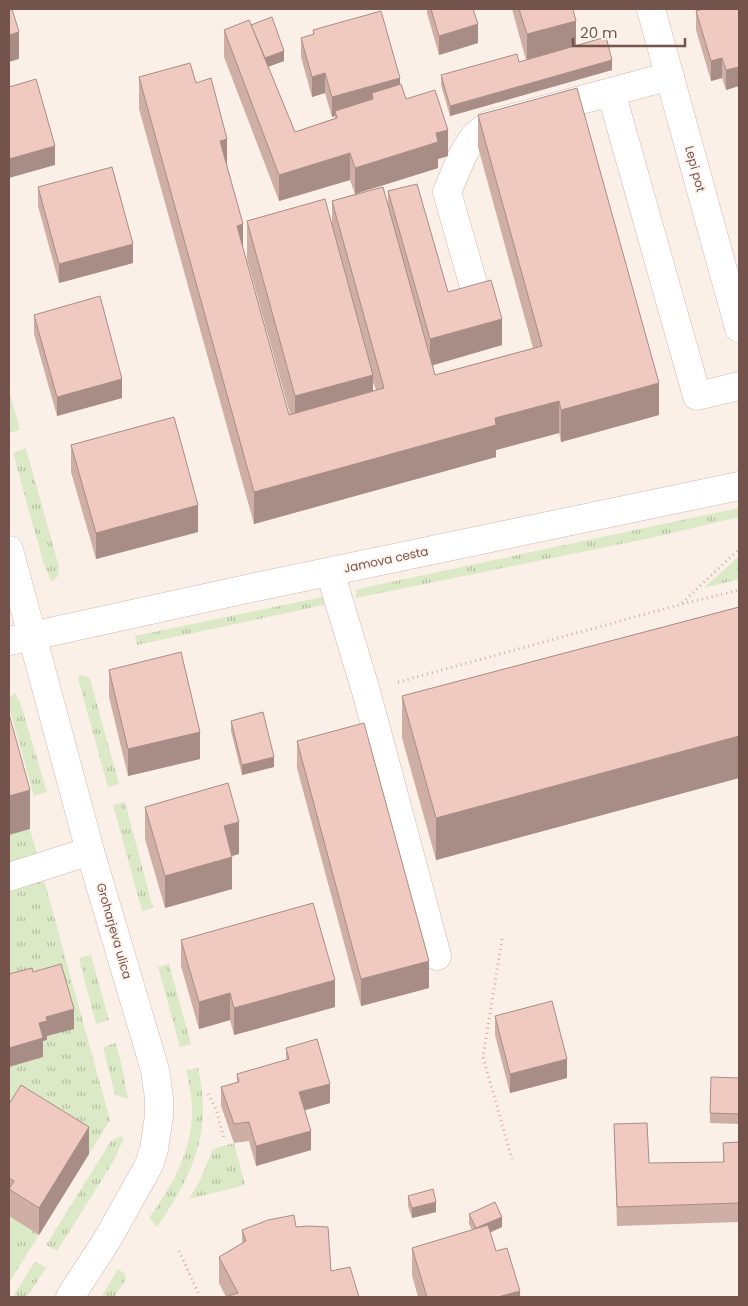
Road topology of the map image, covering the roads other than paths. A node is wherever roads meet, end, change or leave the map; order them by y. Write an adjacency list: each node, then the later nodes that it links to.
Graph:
1 (651, 9): 2 (street, Lepi pot)
2 (670, 76): 3 (street); 5 (street, Lepi pot)
3 (611, 92): 4 (street); 6 (street)
4 (475, 290)
5 (739, 328)
6 (739, 386)
7 (739, 486): 9 (street, Jamova cesta)
8 (9, 550): 10 (street, Groharjeva ulica)
9 (330, 572): 10 (street, Jamova cesta); 13 (street)
10 (21, 638): 11 (street, Groharjeva ulica)
11 (90, 851): 12 (street); 14 (street, Groharjeva ulica)
12 (9, 877)
13 (437, 956)
14 (70, 1297)

